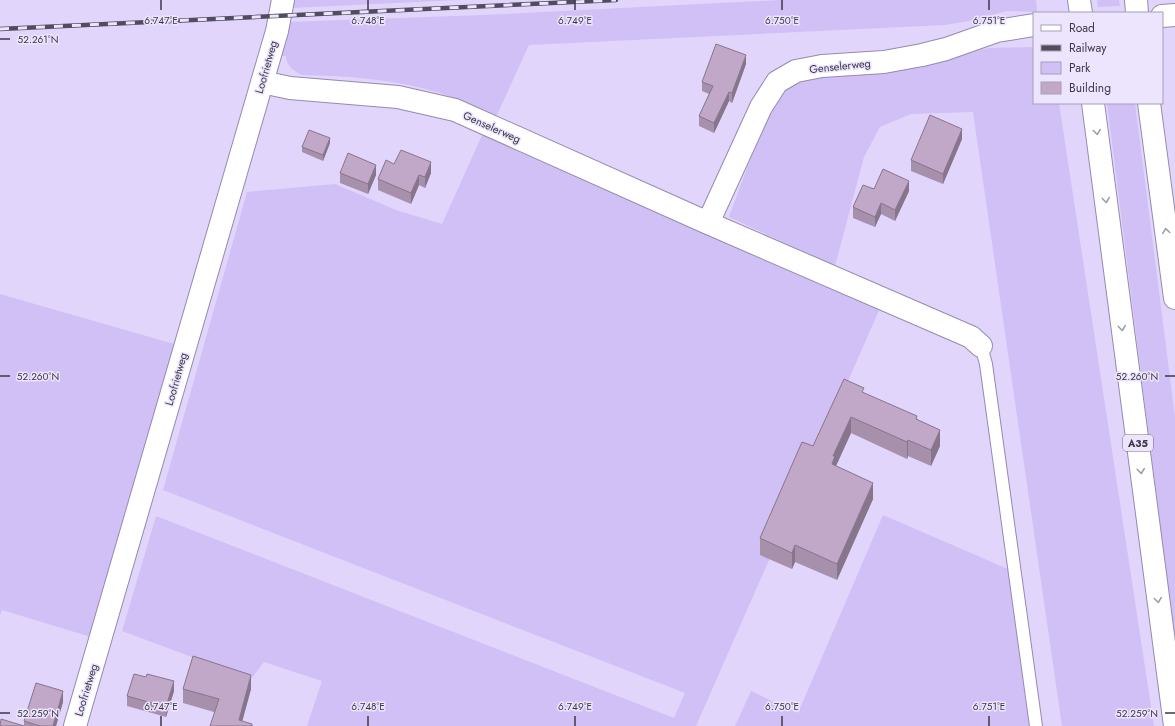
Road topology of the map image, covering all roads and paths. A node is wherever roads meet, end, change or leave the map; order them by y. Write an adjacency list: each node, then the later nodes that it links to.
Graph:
1 (283, 0): 9 (main road, Loofrietweg)
2 (1079, 0): 4 (main road)
3 (1136, 0): 5 (main road)
4 (1081, 12)
5 (1137, 12)
6 (1175, 15): 7 (main road)
7 (1163, 16)
8 (1033, 26): 12 (main road, Genselerweg)
9 (262, 82): 12 (main road, Genselerweg); 15 (main road, Loofrietweg)
10 (1093, 104): 17 (main road, A35, one-way to 17)
11 (1149, 104): 13 (main road, one-way to 11)
12 (708, 223): 14 (main road, Genselerweg)
13 (1175, 298)
14 (980, 346): 16 (lane)
15 (75, 726)
16 (1036, 726)
17 (1175, 726)

